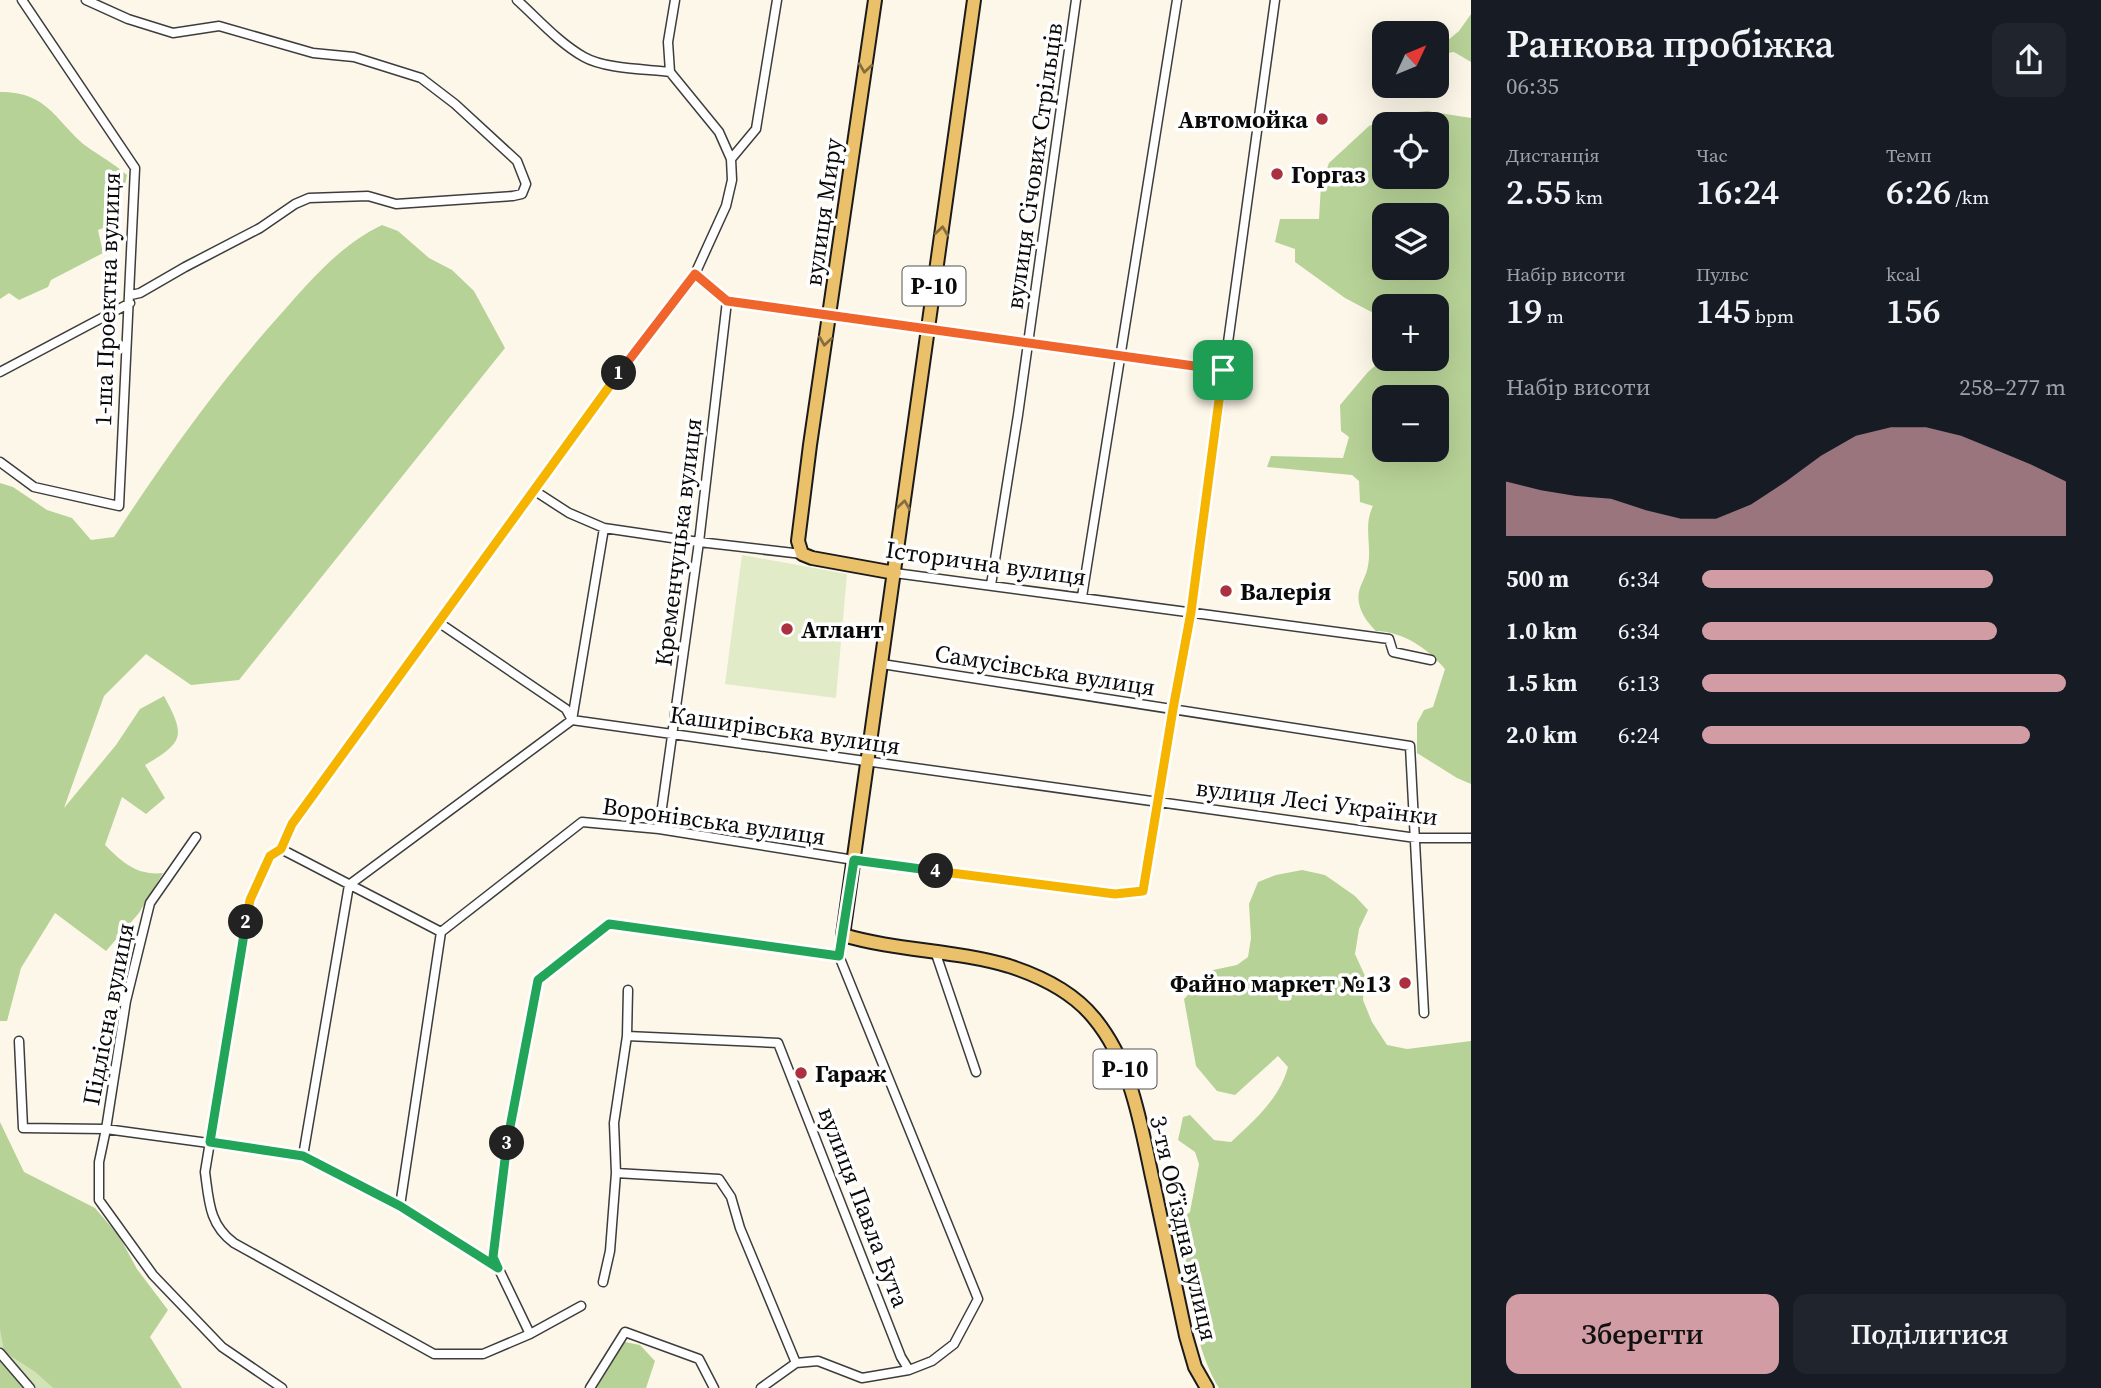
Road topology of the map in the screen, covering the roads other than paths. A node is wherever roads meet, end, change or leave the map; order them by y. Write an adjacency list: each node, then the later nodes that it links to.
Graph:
1 (22, 0): 14 (street, 1-ша Проектна вулиця)
2 (86, 0): 14 (street)
3 (517, 0): 11 (street)
4 (676, 0): 11 (street)
5 (777, 0): 12 (street)
6 (875, 0): 16 (main road, вулиця Миру, one-way to 16)
7 (974, 0): 17 (main road, Р-10, one-way to 7)
8 (1076, 0): 18 (street, вулиця Січових Стрільців)
9 (1177, 0): 19 (street)
10 (1275, 0): 20 (street)
11 (670, 72): 12 (street)
12 (731, 159): 13 (street)
13 (695, 274): 15 (street); 23 (street)
14 (131, 299): 21 (street); 22 (street, 1-ша Проектна вулиця)
15 (727, 301): 16 (street); 25 (street, Кременчуцька вулиця)
16 (829, 315): 17 (street); 26 (main road, вулиця Миру, one-way to 26)
17 (929, 328): 18 (street); 27 (main road, Р-10, one-way to 17)
18 (1028, 343): 19 (street); 28 (street, вулиця Січових Стрільців)
19 (1121, 356): 20 (street); 29 (street)
20 (1223, 370): 30 (street)
21 (0, 372)
22 (0, 462)
23 (535, 491): 24 (street, Історична вулиця); 31 (street)
24 (604, 528): 25 (street, Історична вулиця); 35 (street)
25 (699, 542): 26 (street, Історична вулиця); 36 (street, Кременчуцька вулиця)
26 (802, 554): 27 (main road, Історична вулиця)
27 (895, 573): 28 (street, Історична вулиця); 33 (main road, Р-10)
28 (991, 585): 29 (street, Історична вулиця)
29 (1082, 597): 30 (street, Історична вулиця)
30 (1191, 612): 32 (street, Історична вулиця); 34 (street)
31 (438, 622): 35 (street); 43 (street)
32 (1431, 660)
33 (882, 664): 34 (street, Самусівська вулиця); 37 (main road, Р-10)
34 (1173, 709): 38 (street); 41 (street, Самусівська вулиця)
35 (572, 720): 36 (street, Каширівська вулиця); 45 (street)
36 (672, 733): 37 (street, Каширівська вулиця); 39 (street, Кременчуцька вулиця)
37 (868, 761): 38 (street, Каширівська вулиця); 44 (main road, Р-10)
38 (1158, 802): 41 (street, вулиця Лесі Українки); 44 (street, Воронівська вулиця)
39 (659, 829): 44 (street, Воронівська вулиця); 46 (street, Воронівська вулиця)
40 (196, 837): 55 (street, Підлісна вулиця)
41 (1416, 838): 42 (street, вулиця Лесі Українки); 51 (street)
42 (1471, 838)
43 (281, 849): 45 (street); 56 (street)
44 (854, 860): 47 (main road, Р-10)
45 (349, 885): 46 (street); 57 (street)
46 (441, 932): 59 (street)
47 (843, 935): 48 (main road, 3-тя Обʼїздна вулиця / Р-10); 49 (street)
48 (936, 954): 54 (street); 72 (main road, 3-тя Обʼїздна вулиця / Р-10)
49 (839, 956): 60 (street); 66 (street)
50 (628, 990): 52 (street)
51 (1424, 1013)
52 (627, 1036): 58 (street); 66 (street, вулиця Павла Бута)
53 (19, 1041): 55 (street, Підлісна вулиця)
54 (976, 1072)
55 (106, 1129): 56 (street); 68 (street, Підлісна вулиця)
56 (210, 1142): 57 (street); 63 (street)
57 (303, 1156): 59 (street)
58 (616, 1173): 61 (street); 65 (street)
59 (400, 1206): 60 (street)
60 (498, 1268): 63 (street)
61 (603, 1282)
62 (581, 1307): 63 (street)
63 (530, 1334)
64 (0, 1353): 67 (street)
65 (796, 1363): 66 (street); 71 (street)
66 (909, 1370)
67 (30, 1388)
68 (282, 1388)
69 (590, 1388): 70 (street)
70 (714, 1388)
71 (761, 1388)
72 (1207, 1388)

